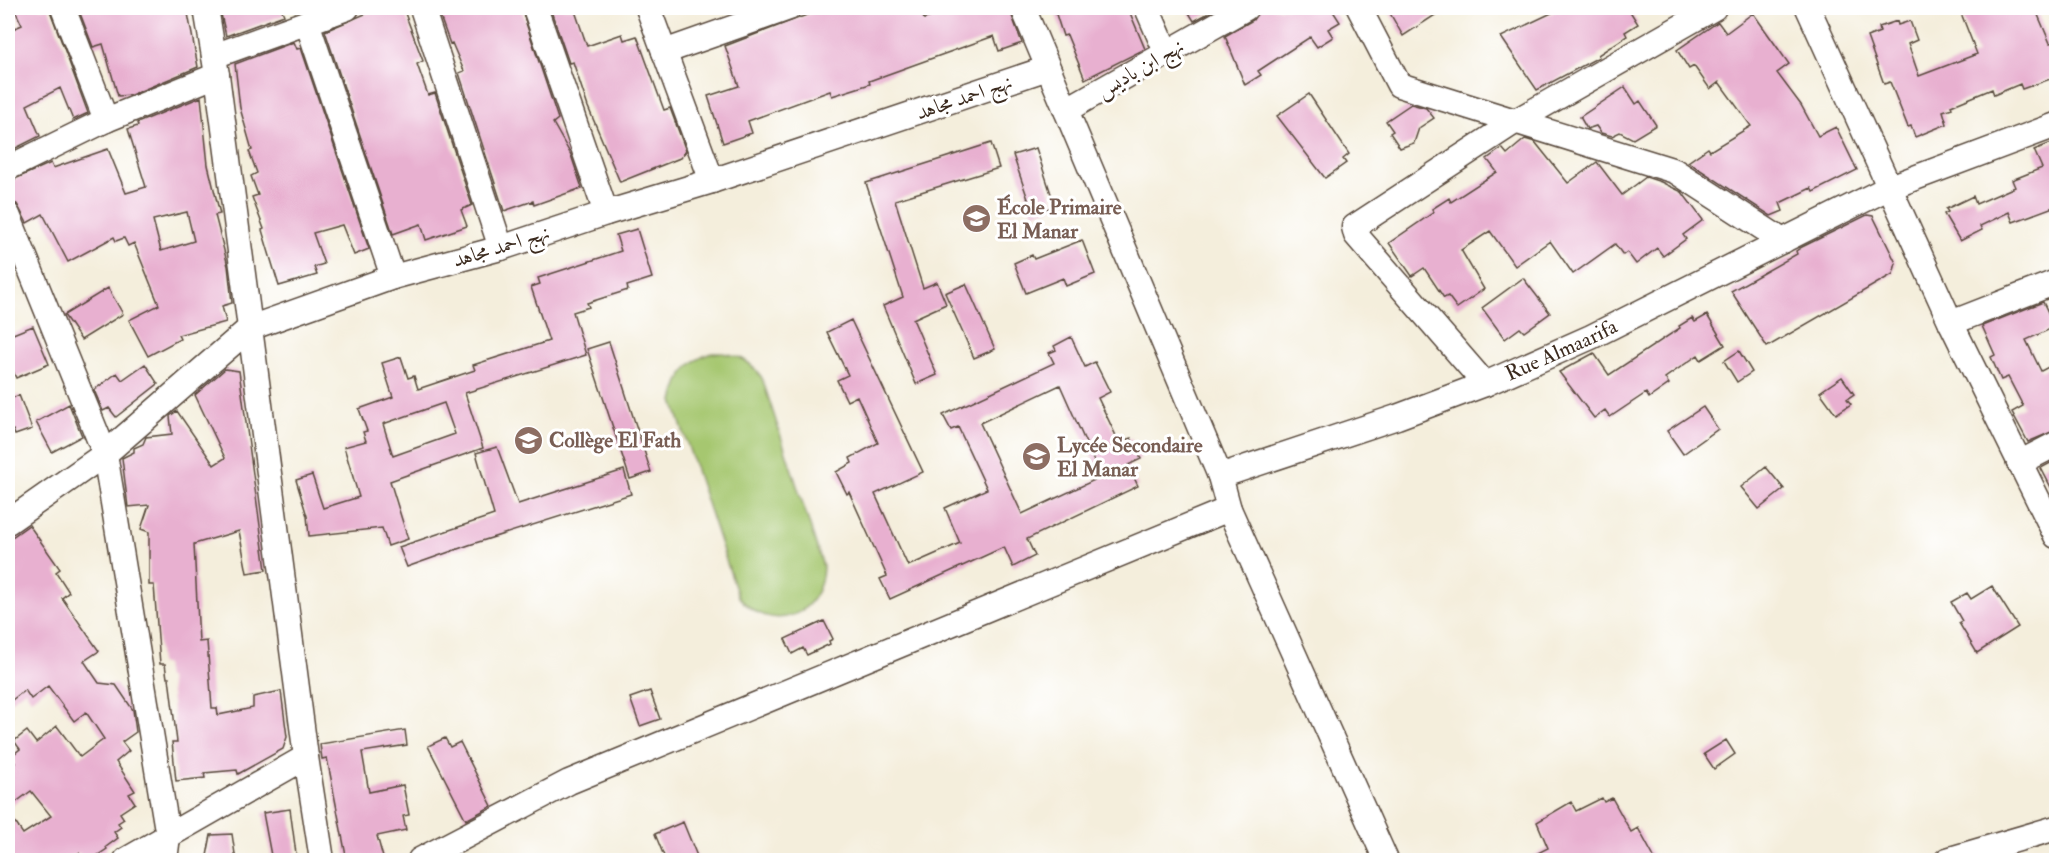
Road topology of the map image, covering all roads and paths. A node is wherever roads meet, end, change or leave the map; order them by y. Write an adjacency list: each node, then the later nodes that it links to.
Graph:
1 (63, 8): 20 (street)
2 (206, 8): 17 (street)
3 (347, 8): 14 (street)
4 (422, 8): 29 (street)
5 (536, 8): 26 (street)
6 (648, 8): 15 (street)
7 (789, 8): 15 (street)
8 (1023, 8): 18 (street)
9 (1147, 8): 16 (street)
10 (1246, 8): 16 (street, نهج ابن باديس)
11 (1359, 8): 21 (street)
12 (1714, 8): 21 (street)
13 (1808, 8): 25 (street)
14 (307, 22): 17 (street); 30 (street)
15 (664, 52): 24 (street)
16 (1167, 54): 19 (street, نهج ابن باديس)
17 (216, 66): 20 (street); 33 (street)
18 (1048, 68): 19 (street); 24 (street, نهج احمد مجاهد)
19 (1066, 110): 38 (street)
20 (105, 120): 23 (street)
21 (1516, 121): 28 (street); 34 (street)
22 (2056, 125): 25 (street, Rue Almaarifa)
23 (8, 168)
24 (712, 181): 26 (street, نهج احمد مجاهد)
25 (1888, 188): 28 (street, Rue Almaarifa); 32 (street)
26 (606, 213): 29 (street, نهج احمد مجاهد)
27 (8, 215): 36 (street)
28 (1783, 241): 34 (street, Rue Almaarifa)
29 (501, 248): 30 (street, نهج احمد مجاهد)
30 (393, 277): 33 (street, نهج احمد مجاهد)
31 (2056, 282): 32 (street)
32 (1951, 323): 37 (street)
33 (250, 328): 36 (street, نهج احمد مجاهد); 42 (street)
34 (1485, 384): 38 (street, Rue Almaarifa)
35 (2056, 444): 37 (street)
36 (105, 454): 40 (street, نهج احمد مجاهد); 44 (street)
37 (2019, 463): 41 (street)
38 (1220, 476): 39 (street)
39 (1229, 509): 48 (street); 49 (street)
40 (8, 522)
41 (2056, 536)
42 (306, 757): 44 (street); 47 (street)
43 (2056, 828): 50 (street)
44 (168, 836): 45 (street); 46 (street)
45 (126, 861)
46 (165, 861)
47 (322, 861)
48 (420, 861)
49 (1386, 861)
50 (1947, 861)

